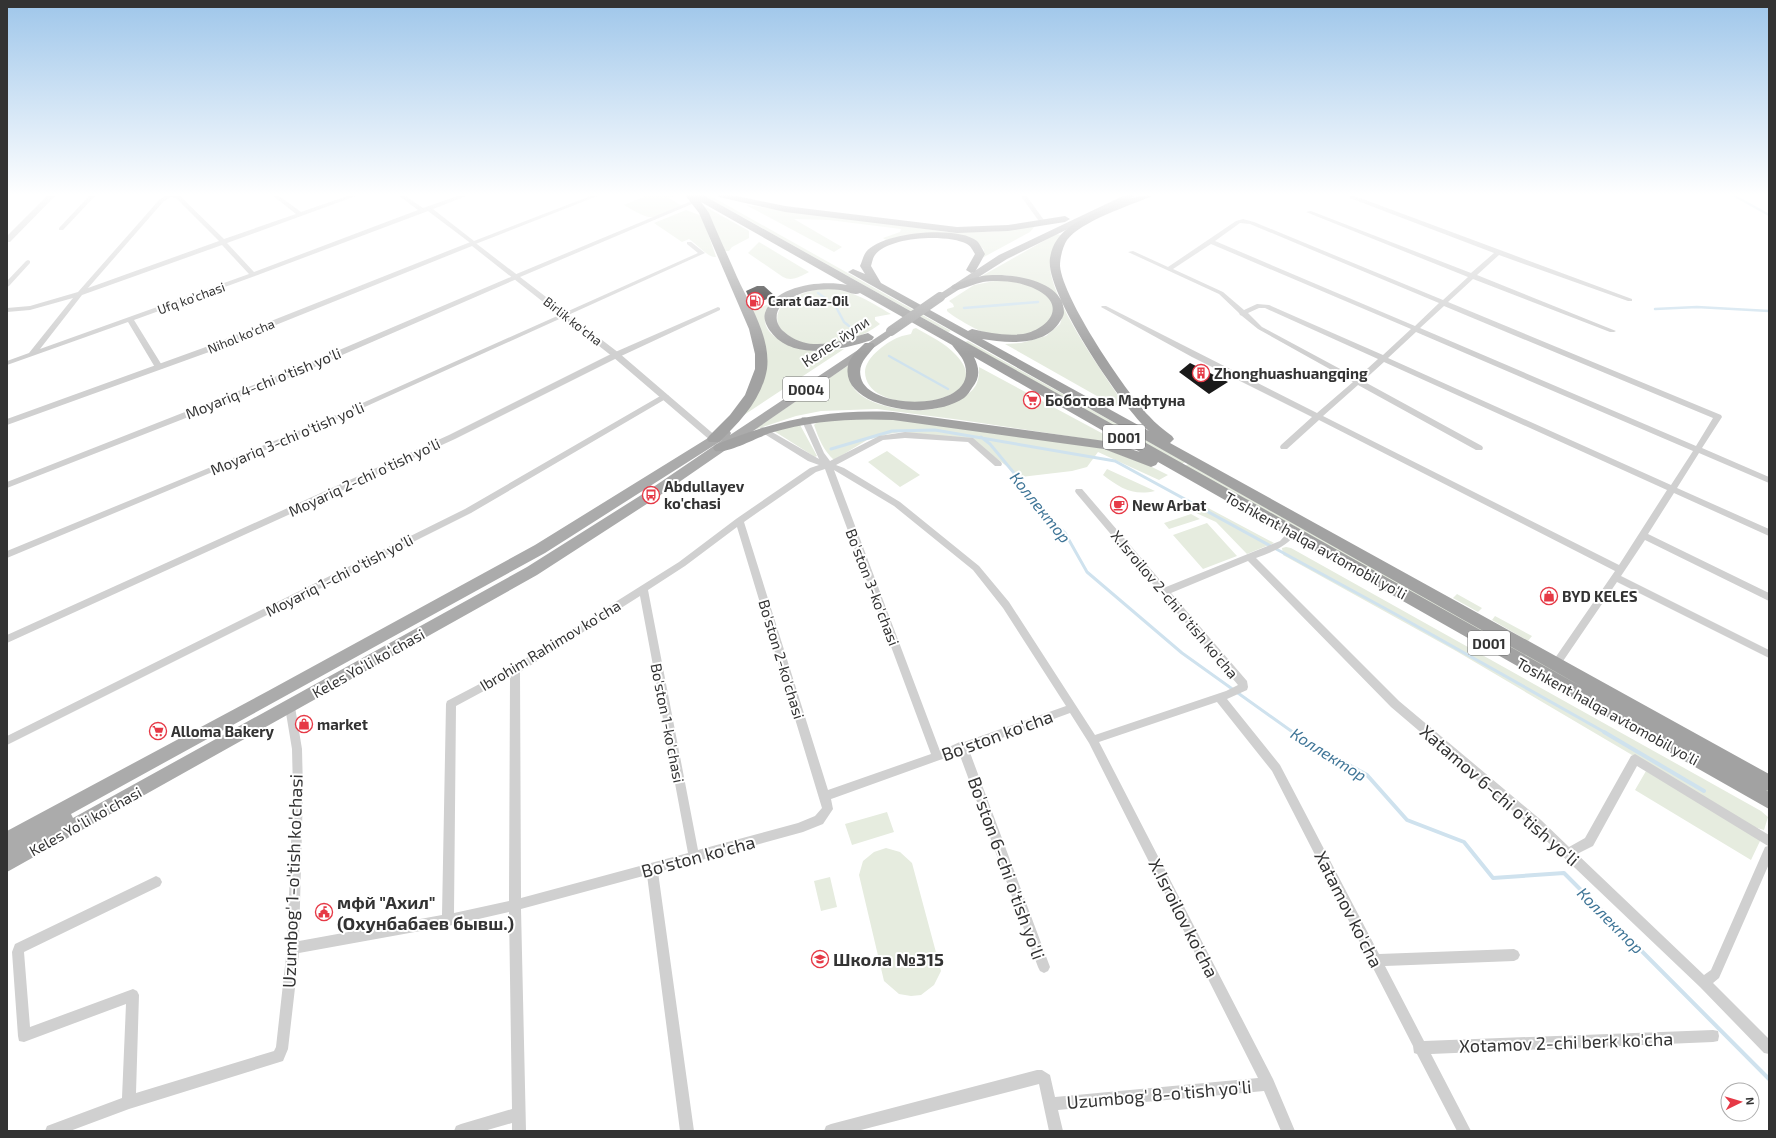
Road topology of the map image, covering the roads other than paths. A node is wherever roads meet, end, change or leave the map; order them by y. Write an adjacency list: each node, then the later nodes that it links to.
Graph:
1 (120, 248): 32 (street)
2 (206, 248): 32 (street)
3 (229, 248): 27 (street)
4 (323, 248): 27 (street, Ufq ko'chasi)
5 (460, 248): 51 (street, Nihol ko'cha)
6 (480, 248): 29 (street, Birlik ko'cha)
7 (581, 248): 29 (street, Moyariq 4-chi o'tish yo'li)
8 (696, 248): 40 (street, Moyariq 3-chi o'tish yo'li)
9 (719, 248): 58 (highway)
10 (793, 248): 33 (highway, Toshkent halqa avtomobil yo'li / D001)
11 (805, 248): 33 (highway, Toshkent halqa avtomobil yo'li / D001)
12 (879, 248): 33 (highway)
13 (978, 248): 26 (highway)
14 (1008, 248): 26 (main road, D004)
15 (1019, 248): 31 (main road, D004)
16 (1059, 248): 64 (highway)
17 (1200, 248): 25 (street)
18 (1226, 248): 43 (street)
19 (1312, 248): 36 (street)
20 (1401, 248): 28 (street)
21 (1488, 248): 23 (street)
22 (1131, 252): 25 (street)
23 (1498, 252): 28 (street); 35 (street)
24 (28, 262): 30 (street)
25 (1169, 269): 41 (street)
26 (971, 270): 34 (main road, D004)
27 (253, 275): 42 (street, Ufq ko'chasi)
28 (1472, 276): 36 (street); 44 (street)
29 (517, 277): 40 (street, Birlik ko'cha); 66 (street, Moyariq 4-chi o'tish yo'li)
30 (7, 285)
31 (957, 287): 34 (main road, D004); 45 (highway)
32 (81, 292): 39 (street); 47 (street)
33 (879, 292): 45 (highway, Toshkent halqa avtomobil yo'li / D001); 46 (highway)
34 (936, 295): 46 (main road, Келес йули / D004, bridge)
35 (1630, 300)
36 (1443, 303): 43 (street); 61 (street)
37 (1104, 307): 54 (street)
38 (718, 309): 48 (street, Moyariq 2-chi o'tish yo'li)
39 (7, 310)
40 (564, 314): 48 (street, Birlik ko'cha); 74 (street, Moyariq 3-chi o'tish yo'li)
41 (1242, 314): 49 (street); 52 (street)
42 (130, 320): 47 (street, Ufq ko'chasi); 51 (street)
43 (1414, 329): 49 (street); 61 (street)
44 (1612, 331)
45 (953, 334): 46 (highway); 64 (highway, Toshkent halqa avtomobil yo'li / D001)
46 (869, 342): 58 (main road, D004)
47 (32, 354): 50 (street, Ufq ko'chasi)
48 (616, 355): 53 (street, Birlik ko'cha); 82 (street, Moyariq 2-chi o'tish yo'li)
49 (1384, 358): 52 (street); 67 (street)
50 (7, 363)
51 (159, 367): 56 (street, Nihol ko'cha)
52 (1357, 381): 54 (street); 60 (street)
53 (665, 397): 58 (street, Birlik ko'cha); 91 (street, Moyariq 1-chi o'tish yo'li)
54 (1319, 416): 59 (street); 76 (street)
55 (805, 419): 57 (highway); 63 (street, Bo'ston 3-ko'chasi); 64 (highway)
56 (7, 422)
57 (762, 430): 58 (highway); 63 (street, X.Isroilov ko'cha)
58 (717, 443): 73 (main road, Keles Yoʻli koʻchasi); 81 (main road, Keles Yoʻli koʻchasi)
59 (1284, 447)
60 (1479, 448)
61 (1698, 450): 65 (street); 67 (street)
62 (998, 464): 63 (street, Ibrohim Rahimov ko'cha)
63 (828, 465): 69 (street, Ibrohim Rahimov ko'cha); 89 (street, X.Isroilov ko'cha); 94 (street, Bo'ston 3-ko'chasi)
64 (1211, 479): 70 (highway, Toshkent halqa avtomobil yo'li / D001); 84 (highway, Toshkent halqa avtomobil yo'li / D001)
65 (1769, 480)
66 (7, 485)
67 (1673, 490): 71 (street); 72 (street)
68 (1079, 491): 78 (street, X.Isroilov 2-chi o'tish ko'cha)
69 (739, 520): 77 (street, Ibrohim Rahimov ko'cha); 97 (street, Bo'ston 2-ko'chasi)
70 (1293, 532): 75 (street); 98 (highway, Toshkent halqa avtomobil yo'li / D001)
71 (1769, 532)
72 (1642, 535): 76 (street); 79 (street)
73 (540, 549): 80 (main road, Keles Yoʻli koʻchasi); 81 (main road)
74 (7, 555)
75 (1250, 558): 78 (street); 103 (street, Xatamov 6-chi o'tish yo'li)
76 (1618, 573): 83 (street); 84 (street)
77 (643, 589): 85 (street, Ibrohim Rahimov ko'cha); 104 (street, Bo'ston 1-ko'chasi)
78 (1164, 592): 86 (street, X.Isroilov 2-chi o'tish ko'cha)
79 (1769, 597)
80 (443, 603): 87 (main road); 88 (main road, Keles Yoʻli koʻchasi)
81 (438, 624): 87 (main road, Keles Yoʻli koʻchasi)
82 (7, 639)
83 (1769, 654)
84 (1556, 664): 95 (highway, Toshkent halqa avtomobil yo'li / D001)
85 (515, 670): 108 (street); 109 (street, Ibrohim Rahimov ko'cha)
86 (1229, 694): 90 (street, X.Isroilov 2-chi o'tish ko'cha); 112 (street, Xatamov ko'cha)
87 (290, 707): 96 (main road, Keles Yoʻli koʻchasi); 110 (street, Uzumbog' 1-o'tish ko'chasi)
88 (252, 708): 93 (main road, Keles Yoʻli koʻchasi); 96 (main road)
89 (1072, 708): 90 (street, X.Isroilov ko'cha); 92 (street, Bo'ston ko'cha)
90 (1093, 740): 118 (street, X.Isroilov ko'cha)
91 (7, 741)
92 (962, 746): 94 (street, Bo'ston ko'cha); 113 (street, Bo'ston 6-chi o'tish yo'li)
93 (170, 753): 99 (main road, Keles Yoʻli koʻchasi); 102 (main road)
94 (937, 756): 97 (street, Bo'ston ko'cha)
95 (1769, 783)
96 (128, 796): 105 (main road, Keles Yoʻli koʻchasi)
97 (825, 797): 104 (street, Bo'ston ko'cha)
98 (1769, 801)
99 (7, 840)
100 (1769, 841): 103 (street)
101 (1769, 851): 114 (street)
102 (7, 852)
103 (1568, 853): 114 (street, Xatamov 6-chi o'tish yo'li)
104 (694, 857): 106 (street, Bo'ston ko'cha)
105 (7, 864)
106 (652, 869): 108 (street, Bo'ston ko'cha); 125 (street)
107 (156, 882): 119 (street)
108 (515, 905): 109 (street, Bo'ston ko'cha); 121 (street)
109 (448, 920): 110 (street, Bo'ston ko'cha)
110 (293, 948): 119 (street, Uzumbog' 1-o'tish ko'chasi)
111 (1514, 955): 112 (street)
112 (1376, 960): 116 (street, Xatamov ko'cha)
113 (1044, 967)
114 (1704, 983): 117 (street, Xatamov 6-chi o'tish yo'li)
115 (1713, 1036): 116 (street, Xotamov 2-chi berk ko'cha)
116 (1419, 1048): 129 (street, Xatamov ko'cha)
117 (1769, 1048)
118 (1268, 1084): 120 (street, Uzumbog' 8-o'tish yo'li); 128 (street, X.Isroilov ko'cha)
119 (129, 1102): 122 (street)
120 (1050, 1104): 126 (street); 127 (street)
121 (518, 1114): 123 (street); 124 (street)
122 (52, 1131)
123 (461, 1131)
124 (519, 1131)
125 (687, 1131)
126 (831, 1131)
127 (1056, 1131)
128 (1288, 1131)
129 (1464, 1131)

